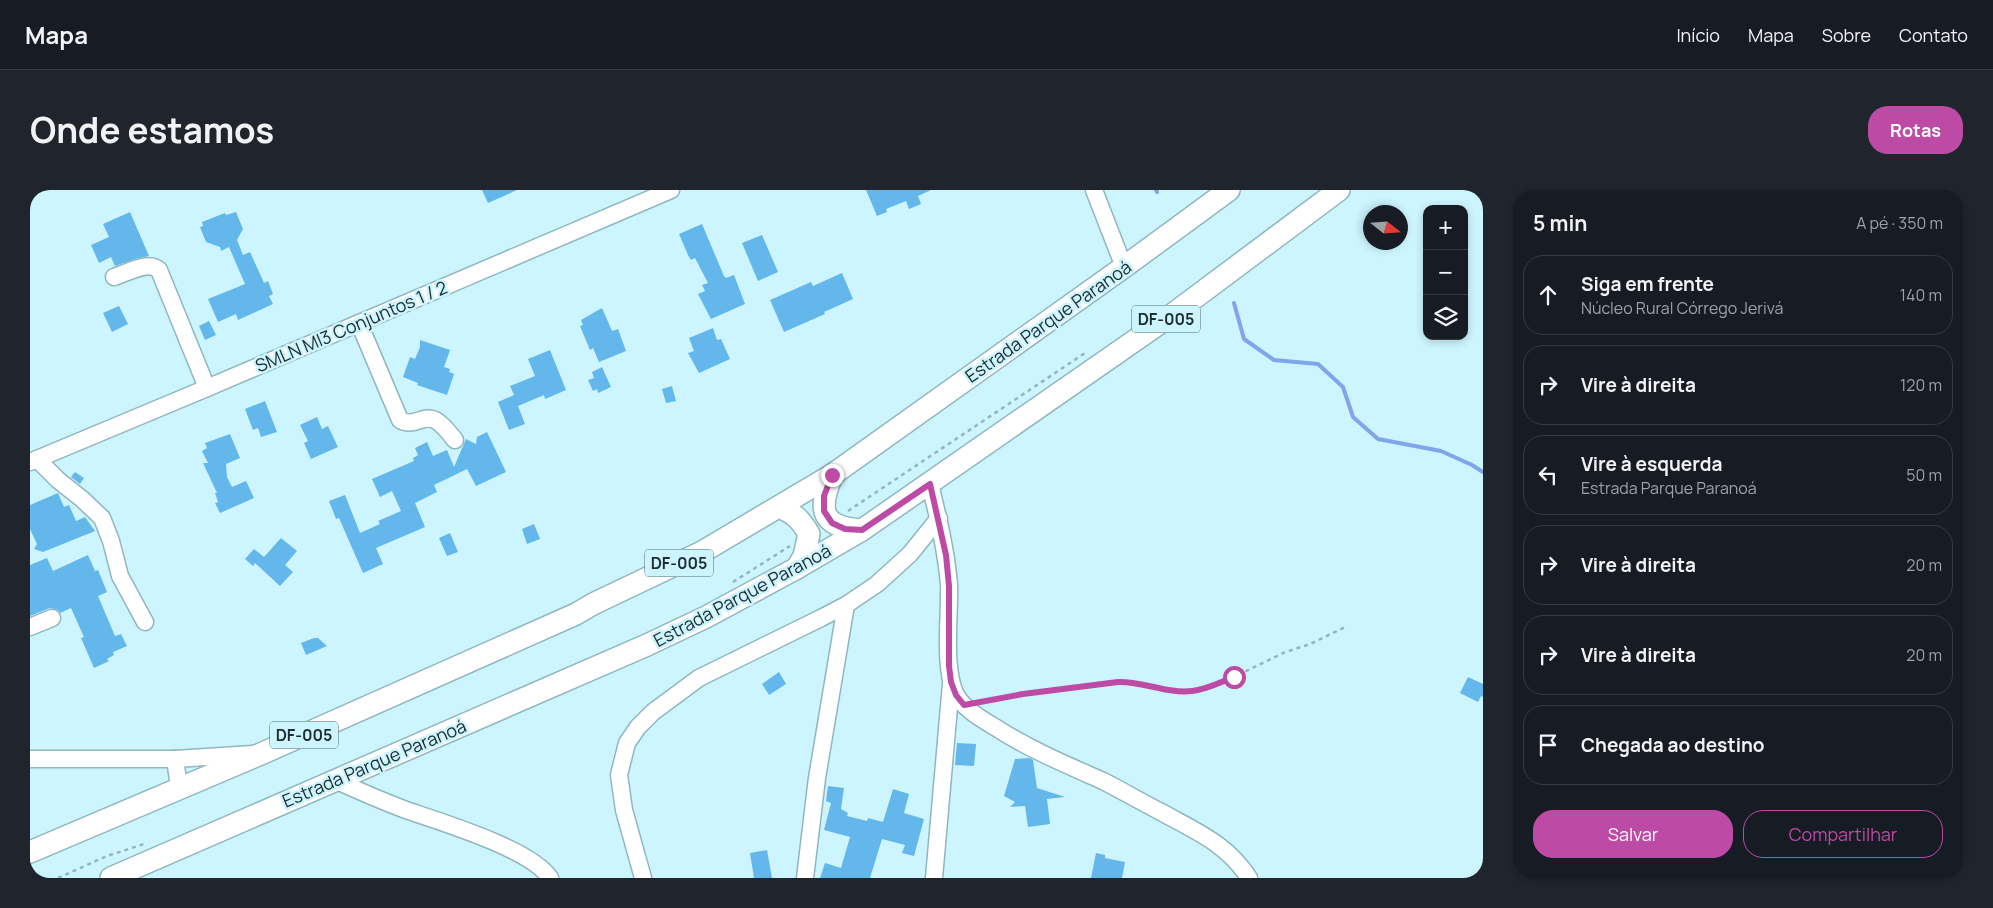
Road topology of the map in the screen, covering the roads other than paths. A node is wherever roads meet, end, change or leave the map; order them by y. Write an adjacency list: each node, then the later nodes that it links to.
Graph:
1 (671, 190): 7 (street, SMLN MI3 Conjuntos 1 / 2)
2 (1094, 190): 5 (street)
3 (1229, 190): 5 (main road, Estrada Parque Paranoá / DF-005)
4 (1339, 190): 12 (main road, Estrada Parque Paranoá / DF-005)
5 (1124, 267): 11 (main road, Estrada Parque Paranoá / DF-005)
6 (114, 277): 8 (street)
7 (359, 322): 8 (street, SMLN MI3 Conjuntos 1 / 2); 9 (street)
8 (207, 388): 10 (street, SMLN MI3 Conjuntos 1 / 2)
9 (454, 440)
10 (33, 460): 19 (street)
11 (832, 475): 13 (main road, Estrada Parque Paranoá / DF-005); 15 (main road)
12 (930, 484): 14 (street); 15 (main road, Estrada Parque Paranoá / DF-005)
13 (779, 507): 16 (main road); 22 (main road, Estrada Parque Paranoá / DF-005)
14 (939, 518): 17 (street); 21 (street)
15 (862, 530): 16 (main road, Estrada Parque Paranoá / DF-005)
16 (798, 568): 25 (main road, Estrada Parque Paranoá / DF-005)
17 (846, 605): 30 (street); 31 (street)
18 (52, 618): 20 (street)
19 (145, 622)
20 (30, 627)
21 (951, 682): 32 (street); 33 (street)
22 (263, 753): 24 (street); 26 (main road, Estrada Parque Paranoá / DF-005)
23 (30, 759): 24 (street)
24 (175, 759): 26 (street)
25 (336, 780): 28 (main road, Estrada Parque Paranoá / DF-005); 29 (street)
26 (179, 788): 27 (main road, Estrada Parque Paranoá / DF-005)
27 (30, 852)
28 (111, 878)
29 (550, 878)
30 (643, 878)
31 (805, 878)
32 (934, 878)
33 (1249, 878)

